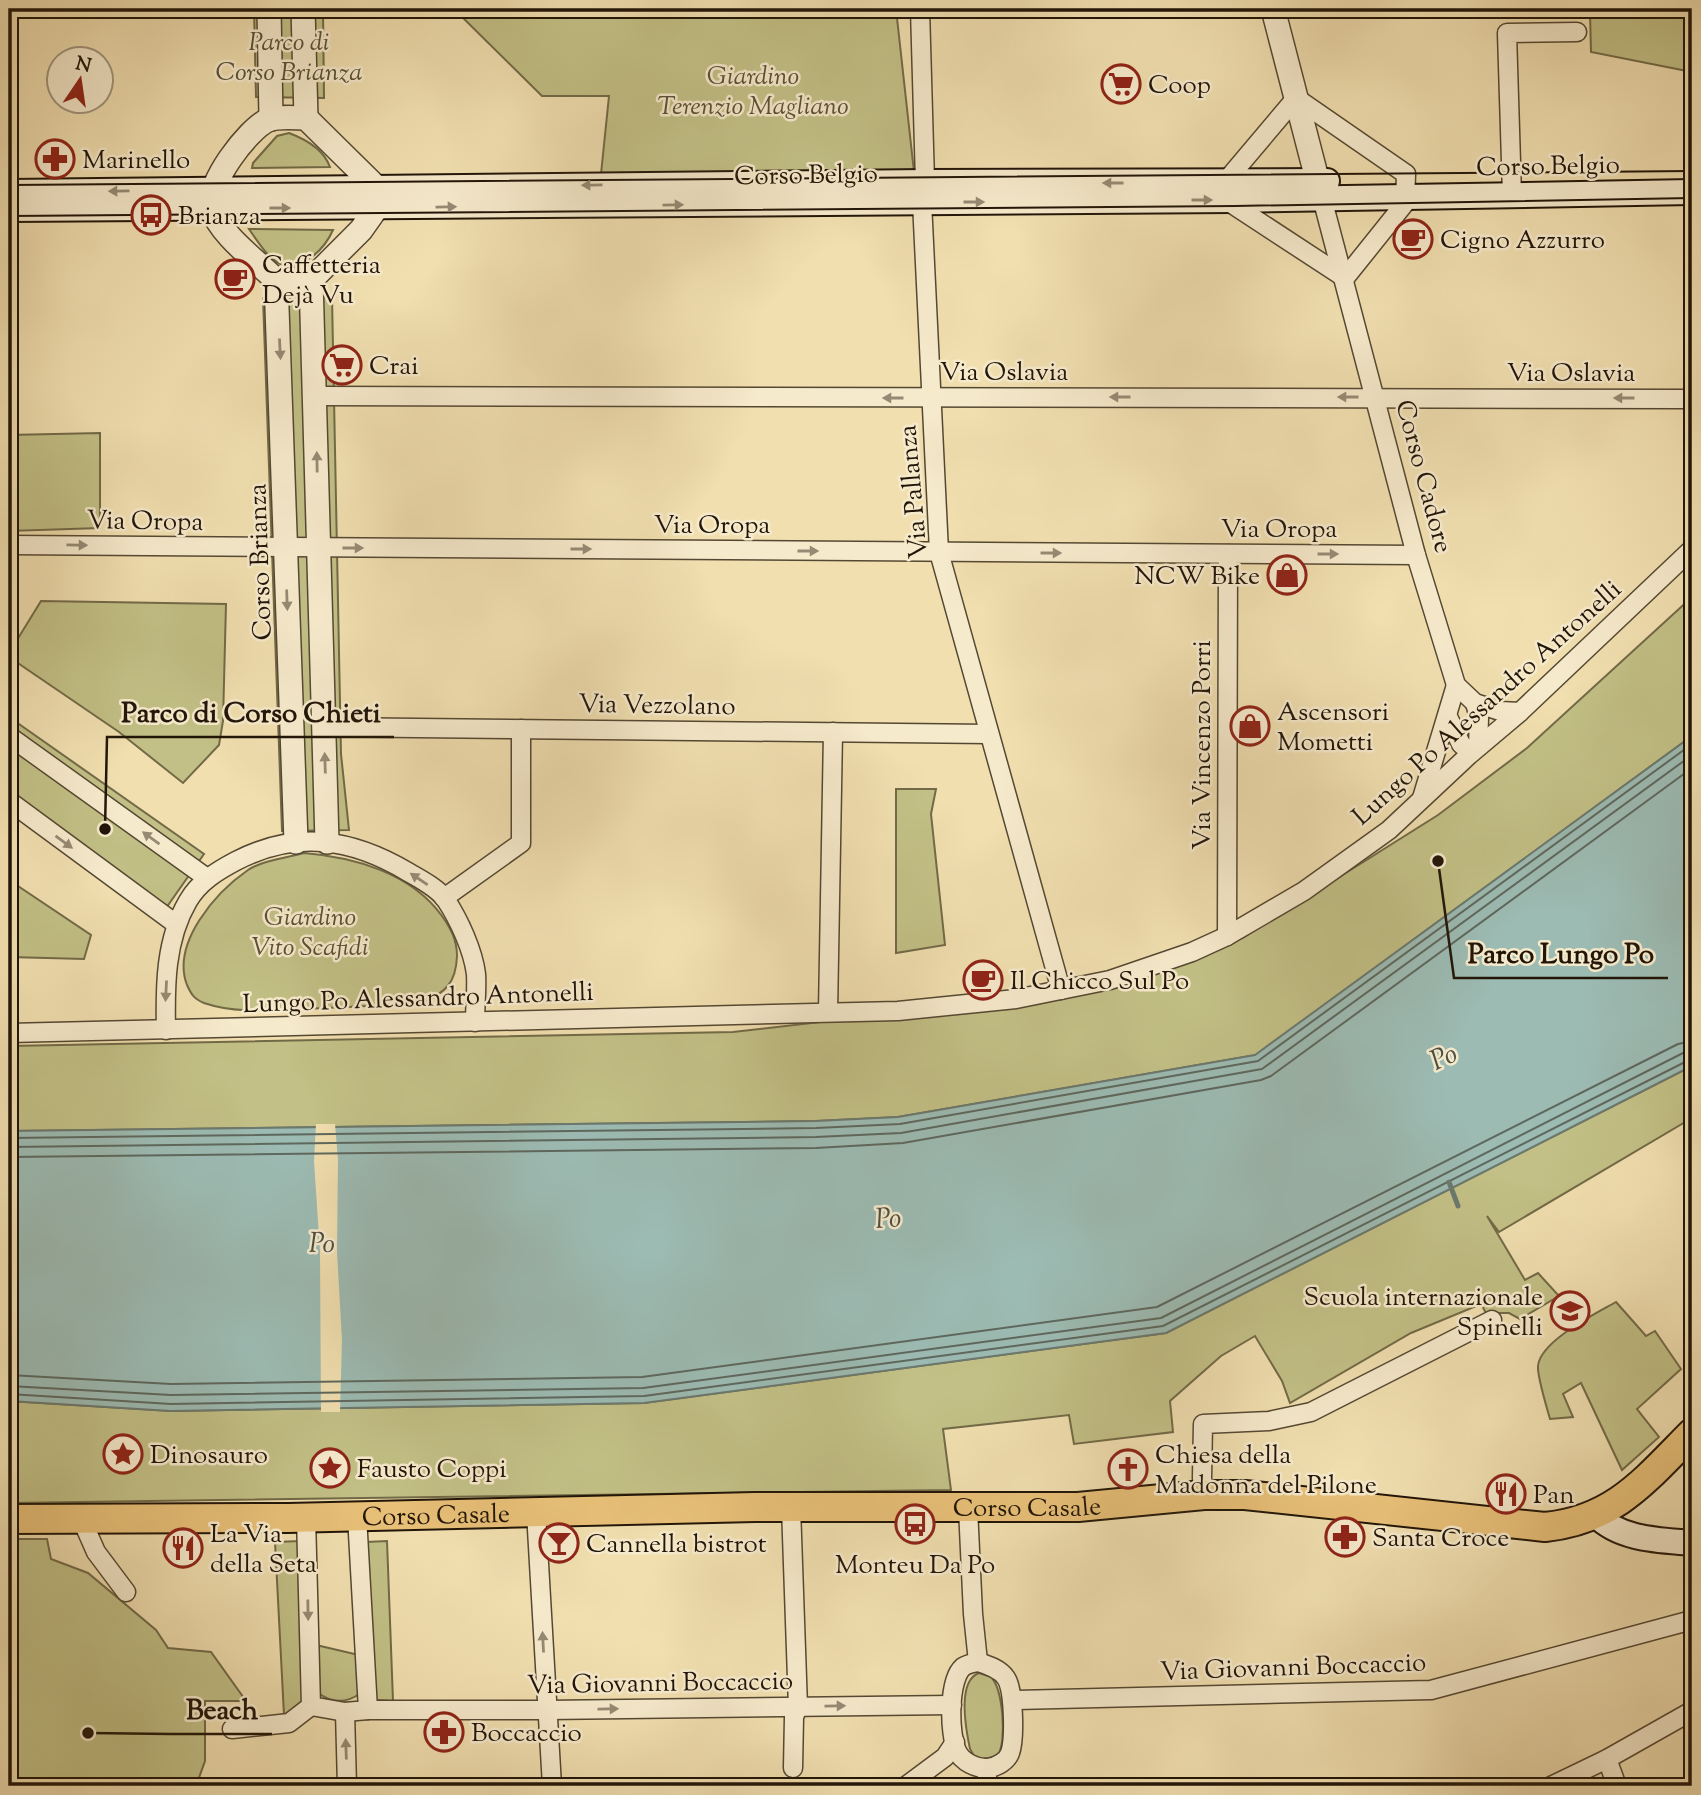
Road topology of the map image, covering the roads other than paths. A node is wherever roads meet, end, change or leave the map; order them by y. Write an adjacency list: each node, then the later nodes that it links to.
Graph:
1 (269, 9): 7 (street)
2 (303, 9): 8 (street)
3 (1273, 9): 6 (street, Corso Cadore)
4 (920, 13): 15 (street, Via Pallanza)
5 (1577, 32): 10 (street)
6 (1296, 98): 11 (street); 12 (street, Corso Cadore); 13 (street)
7 (271, 118): 8 (street); 18 (street)
8 (306, 118): 17 (street)
9 (1692, 177): 10 (main road, Corso Belgio)
10 (1512, 187): 11 (main road, Corso Belgio); 16 (main road, Corso Belgio)
11 (1405, 189): 12 (main road, Corso Belgio); 20 (street)
12 (1320, 190): 13 (main road, Corso Belgio); 20 (street, Corso Cadore)
13 (1232, 191): 15 (main road, Corso Belgio); 20 (street)
14 (9, 192): 18 (main road, Corso Belgio, one-way to 14)
15 (924, 192): 17 (main road, Corso Belgio); 25 (street, Via Pallanza)
16 (1692, 192)
17 (377, 197): 18 (main road, Corso Belgio); 22 (street)
18 (212, 199): 19 (main road, Corso Belgio); 21 (street)
19 (9, 209)
20 (1345, 278): 24 (street, Corso Cadore)
21 (276, 280): 22 (street); 28 (street, Corso Brianza, one-way to 28)
22 (311, 280): 23 (street)
23 (316, 396): 25 (street, Via Oslavia, one-way to 23); 29 (street, one-way to 23)
24 (1375, 397): 25 (street, Via Oslavia, one-way to 25); 26 (street, Via Oslavia, one-way to 24); 33 (street, Corso Cadore)
25 (931, 398): 31 (street, Via Pallanza)
26 (1692, 399)
27 (9, 545): 28 (street, Via Oropa, one-way to 28)
28 (285, 547): 29 (street, Via Oropa); 46 (street, Corso Brianza, one-way to 46)
29 (317, 548): 31 (street, Via Oropa, one-way to 31); 38 (street)
30 (1692, 549): 36 (street, Lungo Po Alessandro Antonelli)
31 (939, 552): 32 (street, Via Oropa, one-way to 32); 41 (street, Via Pallanza)
32 (1228, 554): 33 (street, Via Oropa, one-way to 33); 51 (street, Via Vincenzo Porri)
33 (1416, 555): 34 (street, Corso Cadore)
34 (1457, 685): 35 (street, Corso Cadore); 37 (street)
35 (1475, 703): 36 (street); 43 (street)
36 (1520, 712): 43 (street, Lungo Po Alessandro Antonelli)
37 (1448, 717): 43 (street); 45 (street)
38 (324, 727): 39 (street, Via Vezzolano); 47 (street, one-way to 38)
39 (521, 729): 40 (street, Via Vezzolano); 49 (street)
40 (833, 732): 41 (street, Via Vezzolano); 53 (street)
41 (989, 734): 52 (street, Via Pallanza)
42 (9, 736): 48 (street, one-way to 42)
43 (1475, 750): 45 (street, Lungo Po Alessandro Antonelli)
44 (9, 801): 50 (street, one-way to 50)
45 (1421, 802): 51 (street, Lungo Po Alessandro Antonelli)
46 (296, 842): 47 (street); 48 (street)
47 (327, 842): 49 (street, one-way to 47)
48 (207, 878): 50 (street)
49 (444, 898): 54 (street)
50 (176, 924): 55 (street, one-way to 55)
51 (1227, 936): 52 (street, Lungo Po Alessandro Antonelli)
52 (1060, 990): 53 (street, Lungo Po Alessandro Antonelli)
53 (828, 1012): 54 (street, Lungo Po Alessandro Antonelli)
54 (475, 1022): 55 (street, Lungo Po Alessandro Antonelli)
55 (166, 1030): 56 (street, Lungo Po Alessandro Antonelli)
56 (9, 1033)
57 (1492, 1320): 59 (street)
58 (1692, 1433): 63 (main road, Corso Casale)
59 (1204, 1494): 61 (main road, Corso Casale); 63 (main road, Corso Casale)
60 (791, 1507): 61 (main road, Corso Casale); 62 (main road, Corso Casale); 75 (street)
61 (968, 1508): 71 (street)
62 (536, 1513): 64 (main road, Corso Casale); 77 (street, one-way to 62)
63 (1596, 1515): 68 (main road)
64 (357, 1516): 65 (main road, Corso Casale); 76 (street)
65 (306, 1517): 66 (main road, Corso Casale); 74 (street, one-way to 74)
66 (80, 1518): 67 (main road, Corso Casale); 69 (street)
67 (9, 1519)
68 (1692, 1543)
69 (127, 1592)
70 (1692, 1620): 72 (street, Via Giovanni Boccaccio)
71 (978, 1662): 72 (street); 73 (street)
72 (1012, 1700): 84 (street)
73 (952, 1705): 75 (street, Via Giovanni Boccaccio, one-way to 73); 81 (street)
74 (311, 1706): 79 (street, Via Giovanni Boccaccio); 80 (street)
75 (798, 1707): 77 (street, Via Giovanni Boccaccio, one-way to 75); 83 (street)
76 (368, 1710): 77 (street, Via Giovanni Boccaccio); 79 (street, Via Giovanni Boccaccio)
77 (547, 1710): 86 (street)
78 (1692, 1711): 82 (street)
79 (345, 1713): 85 (street, one-way to 79)
80 (232, 1729)
81 (955, 1742): 84 (street); 87 (street)
82 (1607, 1759): 88 (street); 89 (street)
83 (793, 1768)
84 (987, 1777)
85 (347, 1786)
86 (552, 1786)
87 (906, 1786)
88 (1551, 1786)
89 (1617, 1786)

